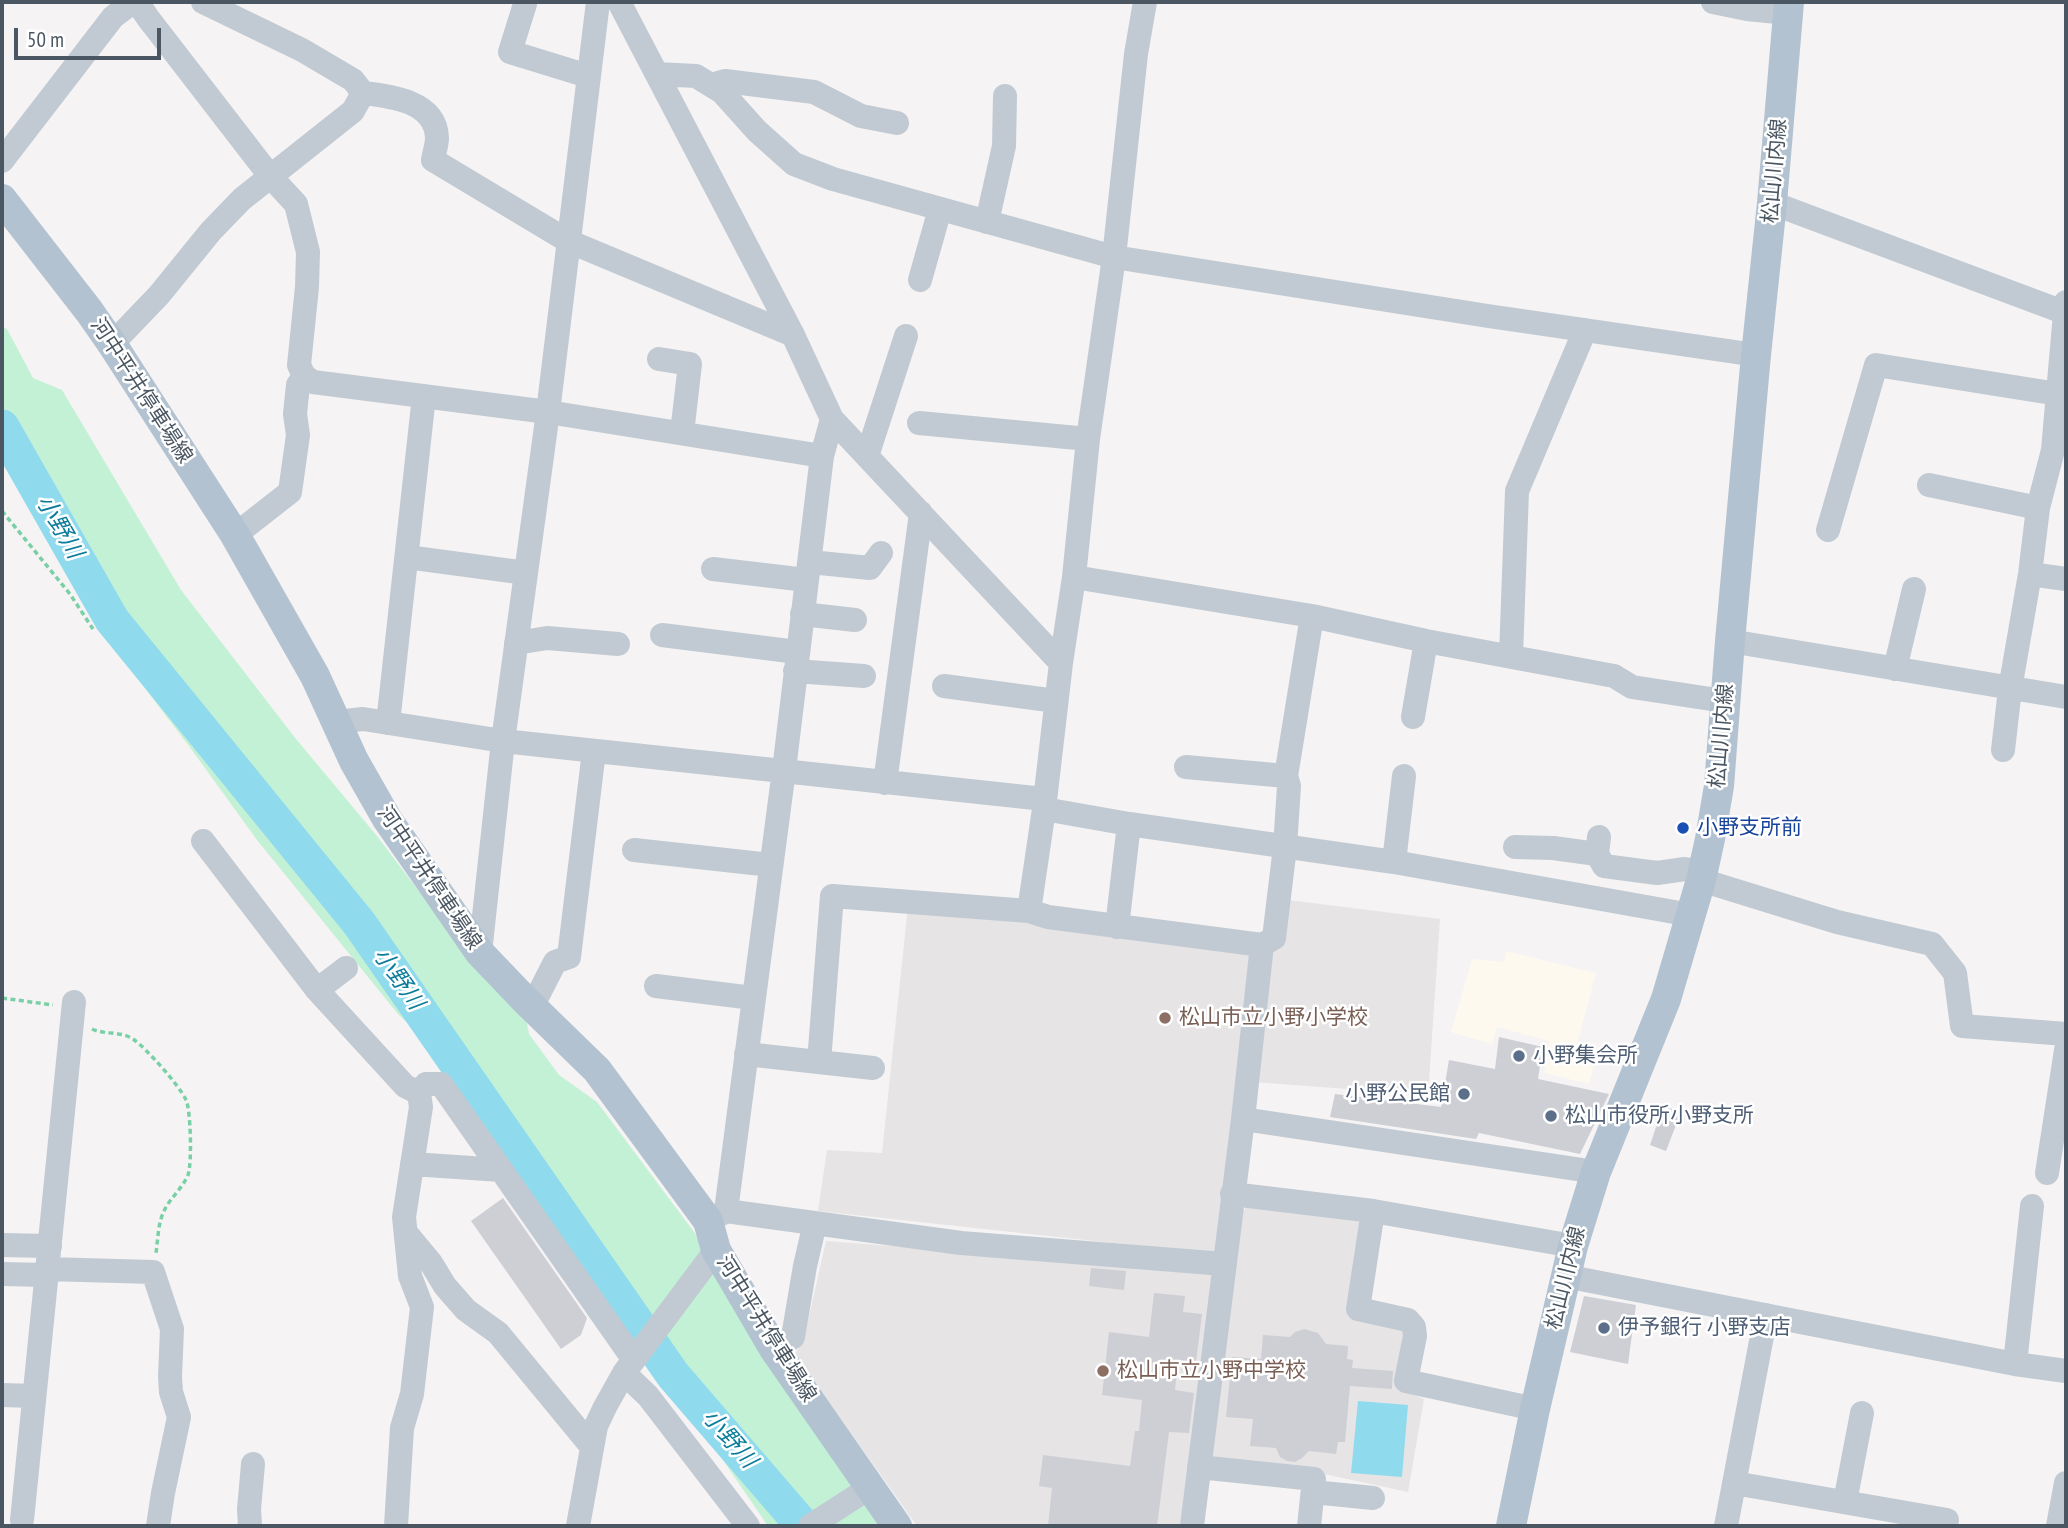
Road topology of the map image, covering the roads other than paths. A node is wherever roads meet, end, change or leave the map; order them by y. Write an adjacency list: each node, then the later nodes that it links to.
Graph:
1 (135, 2): 15 (street); 16 (street)
2 (203, 2): 12 (street)
3 (598, 2): 10 (street)
4 (620, 2): 9 (street)
5 (1145, 2): 22 (street)
6 (1713, 2): 8 (street)
7 (525, 4): 10 (street)
8 (1788, 7): 18 (main road, 松山川内線)
9 (657, 74): 11 (street); 26 (street)
10 (588, 76): 21 (street)
11 (711, 85): 14 (street); 19 (street)
12 (363, 93): 16 (street); 21 (street)
13 (1005, 96): 20 (street)
14 (897, 123)
15 (2, 161)
16 (271, 176): 28 (street); 31 (street)
17 (2, 200): 28 (main road, 河中平井停車場線)
18 (1772, 203): 24 (street); 29 (main road, 松山川内線)
19 (940, 209): 20 (street); 23 (street)
20 (987, 222): 22 (street)
21 (568, 241): 26 (street); 34 (street)
22 (1114, 257): 25 (street); 38 (street)
23 (920, 280)
24 (2066, 309): 32 (street)
25 (1586, 330): 29 (street); 64 (street)
26 (793, 335): 35 (street)
27 (906, 336): 41 (street)
28 (112, 344): 46 (main road, 河中平井停車場線)
29 (1756, 355): 61 (main road, 松山川内線)
30 (659, 359): 37 (street)
31 (304, 376): 33 (street); 46 (street)
32 (2058, 394): 39 (street); 45 (street)
33 (424, 396): 34 (street); 48 (street)
34 (548, 412): 37 (street); 51 (street)
35 (832, 419): 40 (street); 41 (street)
36 (919, 423): 38 (street)
37 (682, 433): 40 (street)
38 (1088, 439): 53 (street)
39 (2059, 451): 43 (street)
40 (822, 456): 50 (street)
41 (867, 456): 44 (street)
42 (1929, 485): 43 (street)
43 (2038, 508): 52 (street)
44 (921, 513): 66 (street); 84 (street)
45 (1828, 530)
46 (235, 536): 75 (main road, 河中平井停車場線)
47 (881, 553): 50 (street)
48 (407, 557): 51 (street); 76 (street)
49 (713, 569): 50 (street)
50 (808, 571): 56 (street)
51 (526, 573): 62 (street)
52 (2030, 574): 54 (street); 70 (street)
53 (1074, 577): 57 (street); 66 (street)
54 (2066, 579)
55 (1914, 589): 67 (street)
56 (802, 614): 58 (street); 65 (street)
57 (1312, 616): 60 (street); 82 (street)
58 (855, 620)
59 (662, 635): 65 (street)
60 (1426, 641): 64 (street); 74 (street)
61 (1730, 641): 67 (street); 73 (main road, 松山川内線)
62 (516, 643): 63 (street); 77 (street)
63 (618, 644)
64 (1511, 656): 73 (street)
65 (796, 661): 68 (street); 81 (street)
66 (1061, 663): 72 (street)
67 (1895, 669): 70 (street)
68 (864, 676)
69 (944, 687): 72 (street)
70 (2010, 689): 71 (street); 78 (street)
71 (2066, 697)
72 (1056, 701): 85 (street)
73 (1724, 701): 93 (main road, 松山川内線)
74 (1413, 716)
75 (336, 722): 76 (street); 98 (main road, 河中平井停車場線)
76 (388, 723): 77 (street)
77 (503, 741): 79 (street); 98 (street)
78 (2003, 750)
79 (594, 751): 81 (street); 103 (street)
80 (1186, 767): 82 (street)
81 (784, 770): 84 (street); 92 (street)
82 (1286, 776): 88 (street)
83 (1404, 776): 91 (street)
84 (885, 783): 85 (street)
85 (1044, 804): 86 (street); 94 (street)
86 (1129, 824): 88 (street); 96 (street)
87 (203, 841): 101 (street)
88 (1285, 847): 91 (street); 97 (street)
89 (1515, 847): 93 (street)
90 (634, 850): 92 (street)
91 (1394, 863): 95 (street)
92 (771, 864): 102 (street)
93 (1702, 876): 95 (main road, 松山川内線); 105 (street)
94 (1029, 911): 96 (street); 108 (street)
95 (1691, 915): 114 (main road, 松山川内線)
96 (1118, 927): 97 (street)
97 (1262, 945): 111 (street)
98 (480, 953): 103 (main road, 河中平井停車場線)
99 (346, 968): 101 (street)
100 (656, 986): 102 (street)
101 (317, 990): 110 (street)
102 (753, 998): 107 (street)
103 (532, 1007): 119 (main road, 河中平井停車場線)
104 (73, 1010): 125 (street)
105 (2066, 1034)
106 (2066, 1051): 115 (street)
107 (746, 1054): 108 (street); 119 (street)
108 (819, 1062): 109 (street)
109 (873, 1068)
110 (419, 1093): 112 (street); 113 (street)
111 (1243, 1119): 114 (street); 116 (street)
112 (412, 1164): 113 (street); 121 (street)
113 (501, 1170): 131 (street)
114 (1596, 1172): 123 (main road, 松山川内線)
115 (2047, 1172)
116 (1232, 1194): 118 (street); 126 (street)
117 (2032, 1206): 132 (street)
118 (1373, 1211): 123 (street); 136 (street)
119 (717, 1216): 120 (street); 124 (main road, 河中平井停車場線)
120 (815, 1223): 126 (street); 130 (street)
121 (406, 1233): 138 (street); 151 (street)
122 (2, 1245): 125 (street)
123 (1573, 1245): 128 (main road, 松山川内線)
124 (714, 1252): 130 (main road, 河中平井停車場線); 131 (street)
125 (48, 1263): 127 (street); 135 (street); 149 (street)
126 (1224, 1265): 140 (street)
127 (2, 1274)
128 (1565, 1276): 129 (street); 136 (main road, 松山川内線)
129 (1766, 1315): 132 (street); 141 (street)
130 (774, 1349): 144 (main road, 河中平井停車場線)
131 (632, 1363): 138 (street); 153 (street)
132 (2015, 1364): 133 (street)
133 (2066, 1371)
134 (2, 1395): 135 (street)
135 (34, 1396): 148 (street)
136 (1535, 1409): 158 (main road, 松山川内線)
137 (1862, 1413): 146 (street)
138 (592, 1447): 152 (street)
139 (253, 1464): 150 (street)
140 (1199, 1467): 143 (street); 156 (street)
141 (1734, 1483): 146 (street); 159 (street)
142 (2066, 1483): 160 (street)
143 (1313, 1492): 145 (street); 157 (street)
144 (863, 1493): 154 (street); 155 (main road, 河中平井停車場線)
145 (1373, 1498)
146 (1845, 1502): 147 (street)
147 (1947, 1520)
148 (19, 1521)
149 (158, 1526)
150 (250, 1526)
151 (396, 1526)
152 (578, 1526)
153 (748, 1526)
154 (810, 1526)
155 (897, 1526)
156 (1192, 1526)
157 (1308, 1526)
158 (1511, 1526)
159 (1726, 1526)
160 (2057, 1526)

